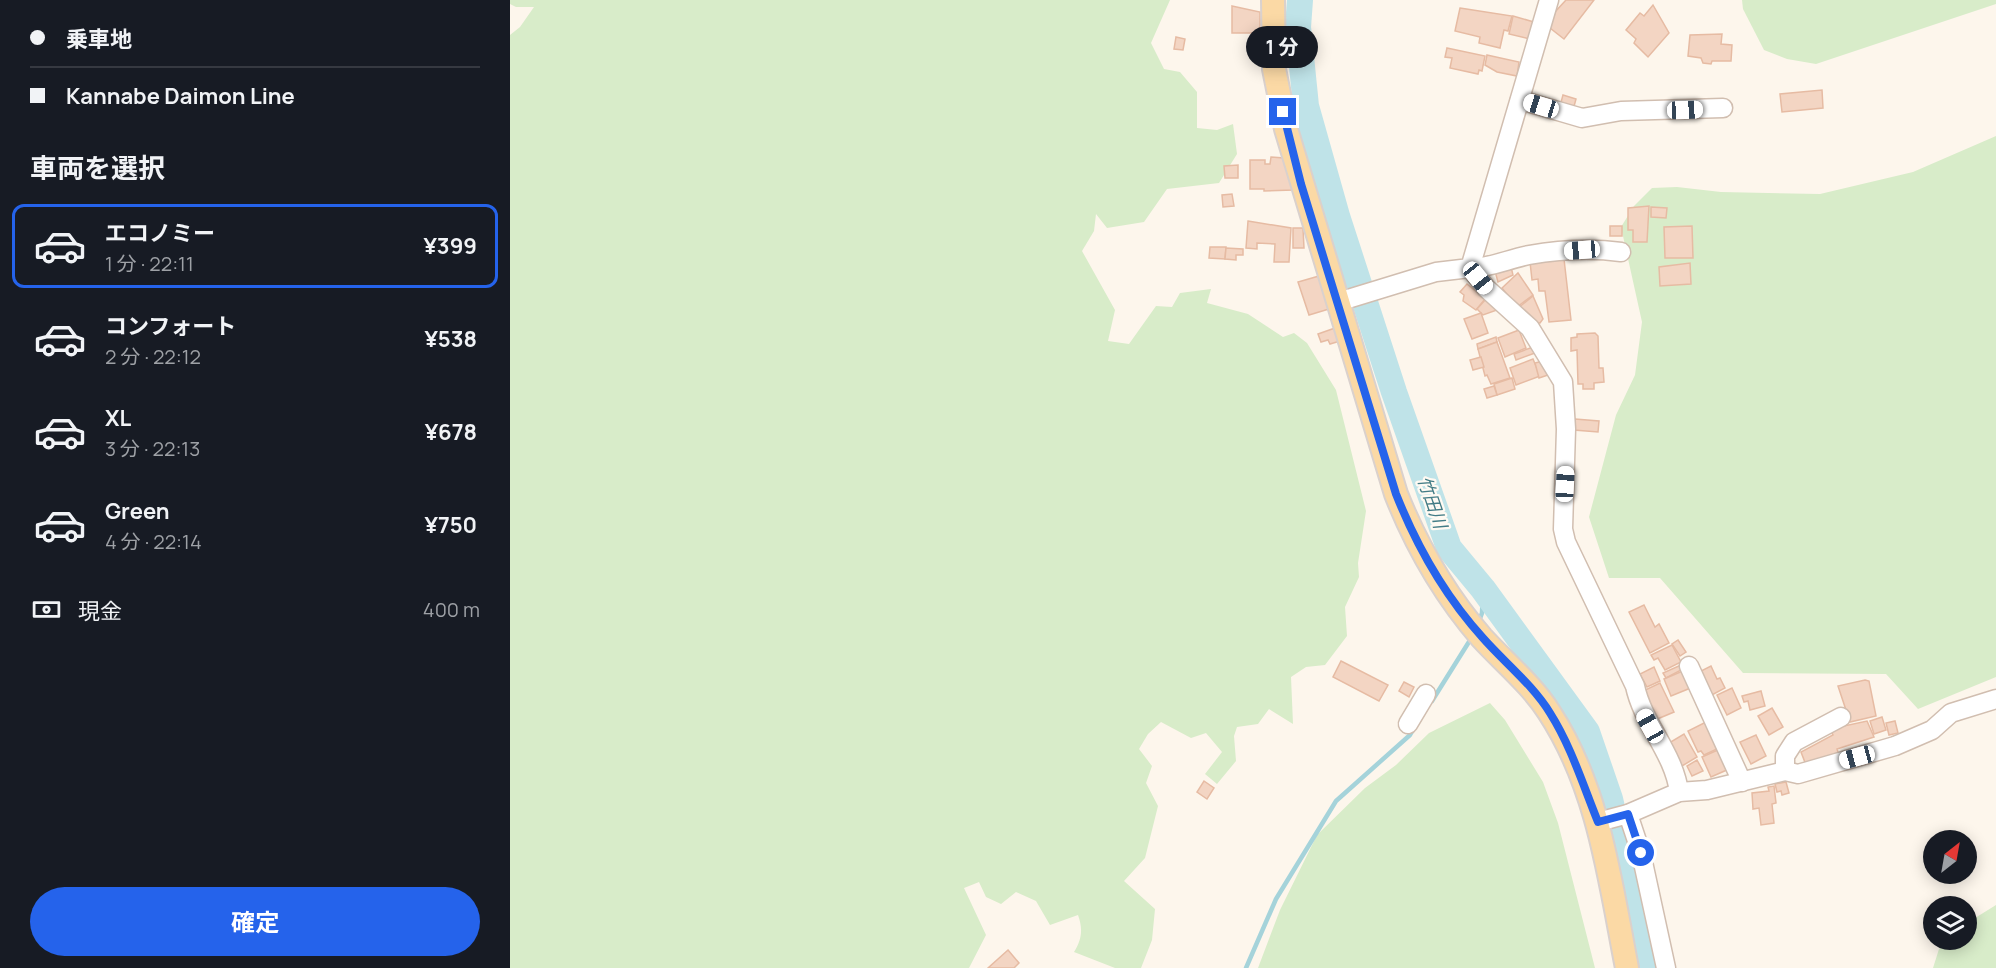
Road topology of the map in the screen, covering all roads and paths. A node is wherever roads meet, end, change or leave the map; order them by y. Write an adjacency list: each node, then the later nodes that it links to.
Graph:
1 (1273, 0): 7 (main road)
2 (1549, 0): 3 (street)
3 (1520, 100): 4 (street); 6 (street)
4 (1723, 108)
5 (1621, 252): 6 (street)
6 (1470, 268): 7 (street); 15 (street)
7 (1343, 300): 16 (main road)
8 (1689, 666): 14 (street)
9 (1426, 694): 12 (street)
10 (1996, 699): 13 (street)
11 (1841, 717): 13 (street)
12 (1408, 724)
13 (1785, 771): 14 (street)
14 (1742, 782): 15 (street)
15 (1679, 792): 16 (street)
16 (1614, 817): 17 (main road); 18 (street)
17 (1627, 968)
18 (1666, 968)

